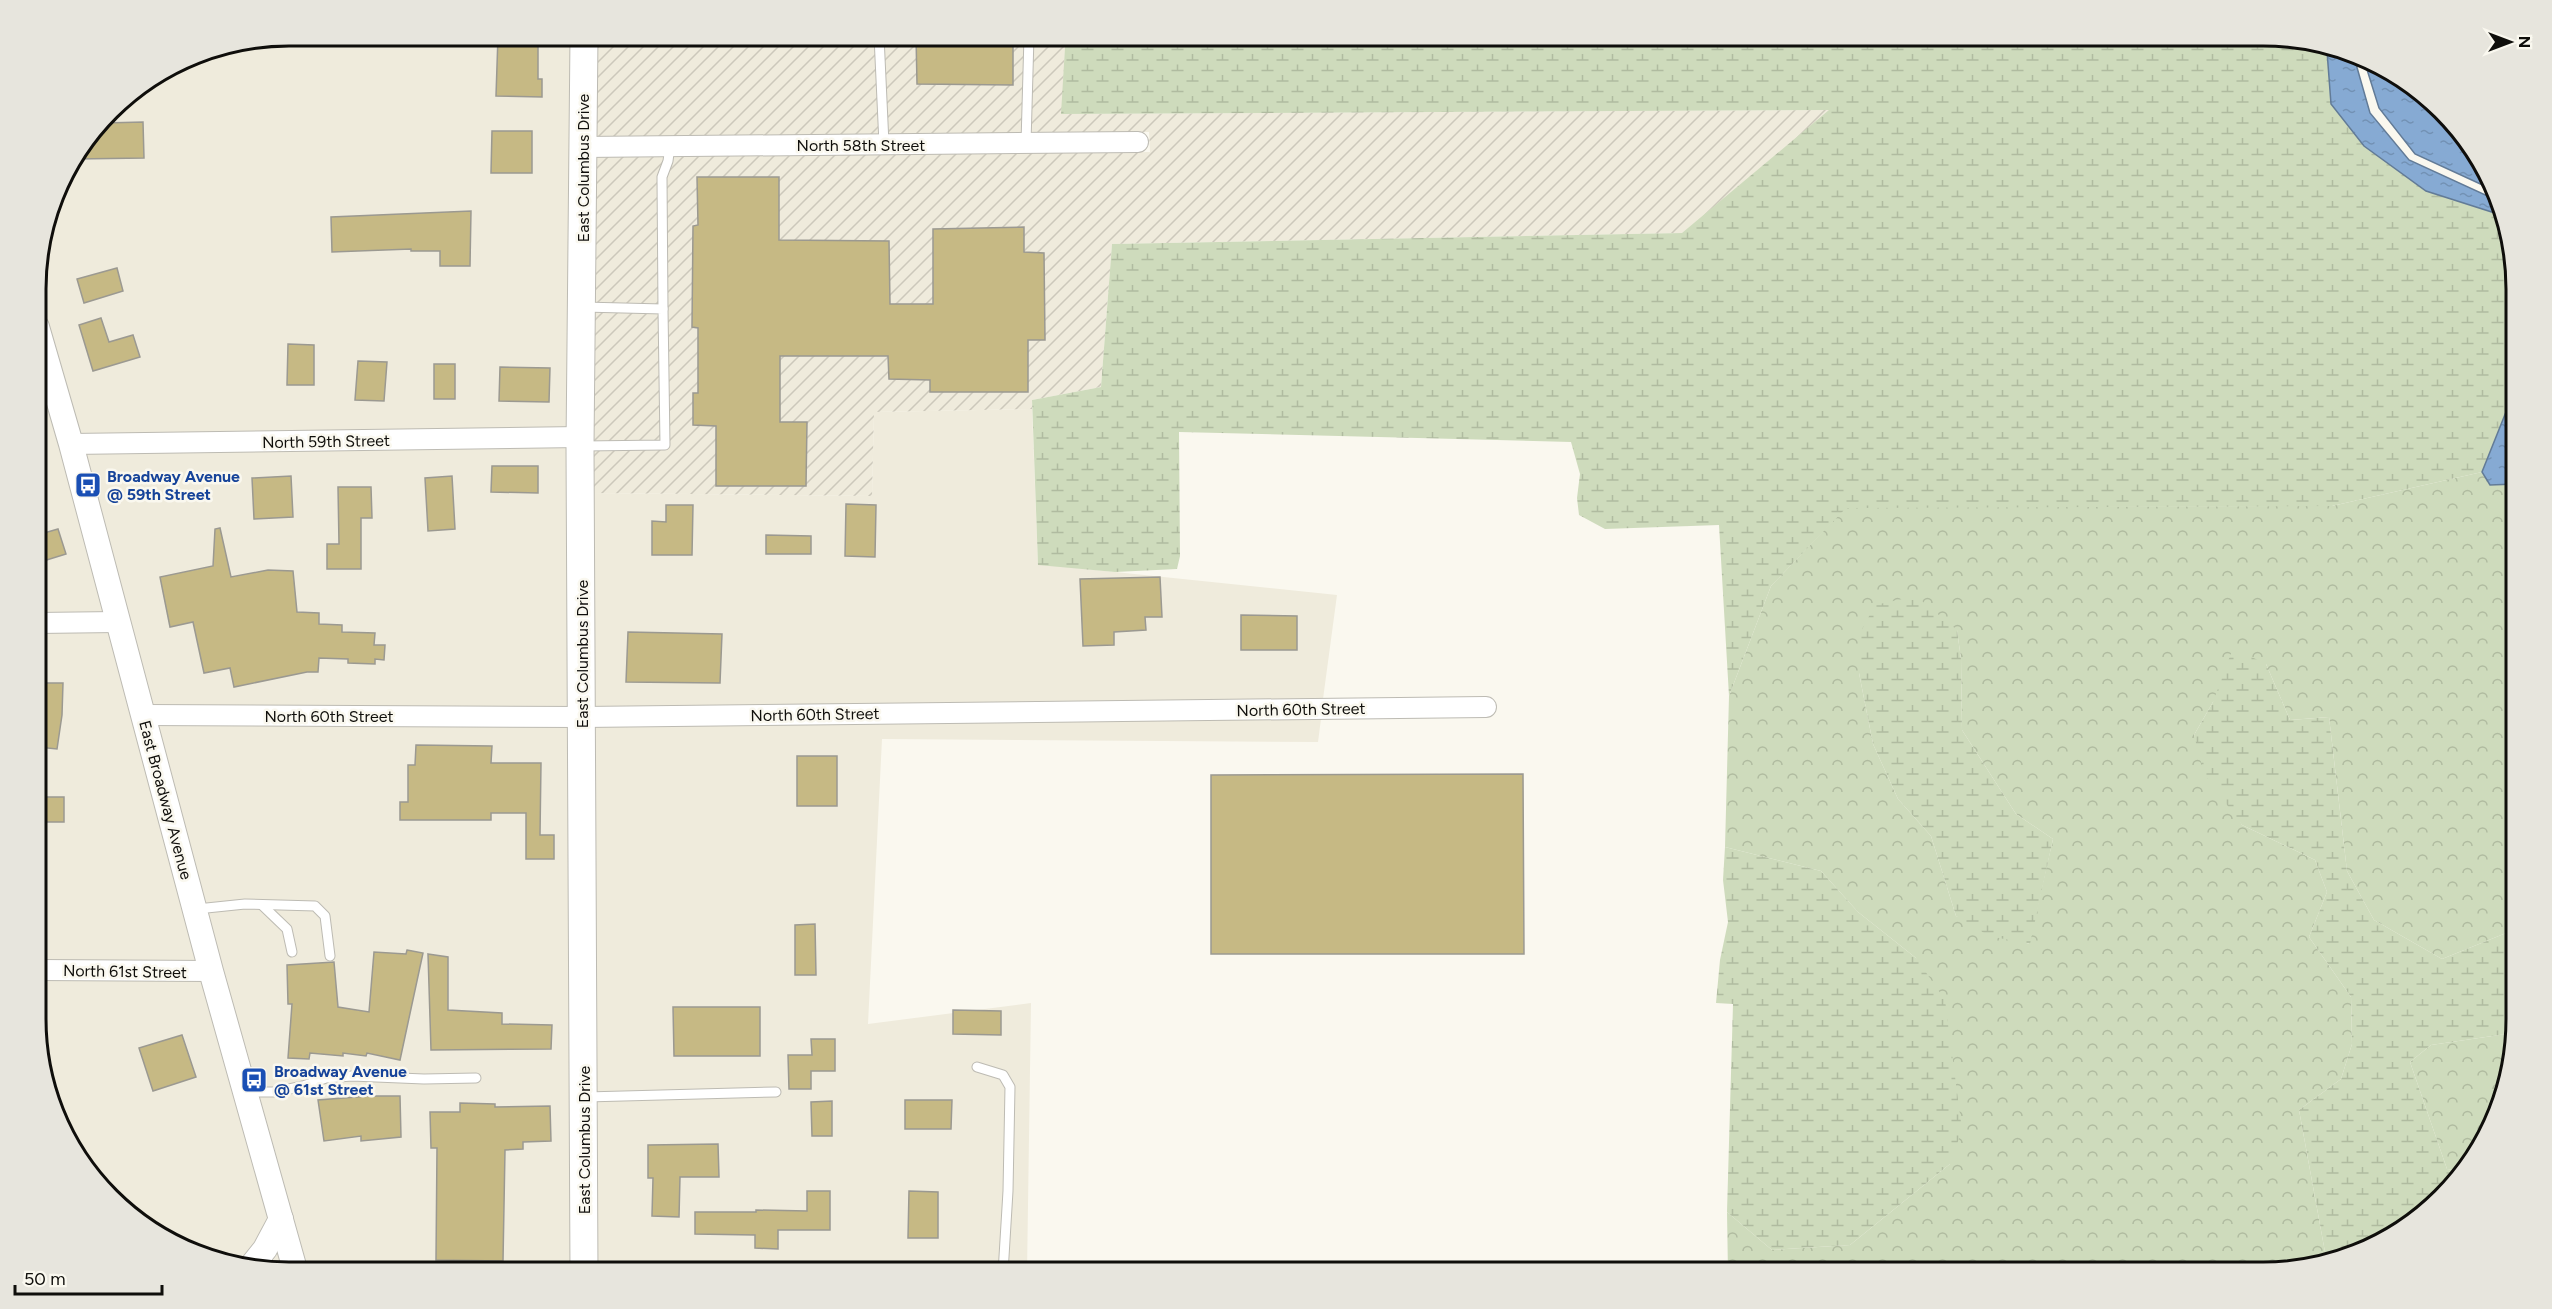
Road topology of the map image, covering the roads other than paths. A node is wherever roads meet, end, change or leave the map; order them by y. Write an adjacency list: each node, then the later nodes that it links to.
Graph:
1 (584, 46): 8 (main road, East Columbus Drive)
2 (879, 46): 6 (lane)
3 (1029, 46): 5 (lane)
4 (1138, 142): 5 (street, North 58th Street)
5 (1026, 143): 6 (street, North 58th Street)
6 (884, 144): 7 (street, North 58th Street)
7 (670, 146): 8 (street, North 58th Street); 10 (lane)
8 (583, 147): 9 (main road, East Columbus Drive)
9 (581, 307): 10 (lane); 12 (main road, East Columbus Drive)
10 (663, 309): 12 (lane)
11 (46, 367): 13 (street, East Broadway Avenue)
12 (580, 441): 13 (street, North 59th Street); 18 (main road, East Columbus Drive)
13 (71, 444): 14 (street, East Broadway Avenue)
14 (117, 622): 15 (street); 17 (street, East Broadway Avenue)
15 (46, 623)
16 (1486, 707): 18 (street, North 60th Street)
17 (144, 715): 18 (street, North 60th Street); 20 (street, East Broadway Avenue)
18 (583, 717): 29 (main road, East Columbus Drive)
19 (262, 905): 20 (lane); 21 (lane); 22 (lane)
20 (195, 909): 24 (street, East Broadway Avenue)
21 (292, 952)
22 (330, 956)
23 (46, 970): 24 (street, North 61st Street)
24 (211, 971): 27 (street, East Broadway Avenue)
25 (978, 1067): 34 (lane)
26 (476, 1078): 27 (lane)
27 (245, 1091): 30 (street, East Broadway Avenue)
28 (776, 1092): 29 (lane)
29 (584, 1097): 33 (main road, East Columbus Drive)
30 (281, 1219): 31 (street); 32 (street, East Broadway Avenue)
31 (256, 1260)
32 (293, 1262)
33 (584, 1262)
34 (1004, 1262)

